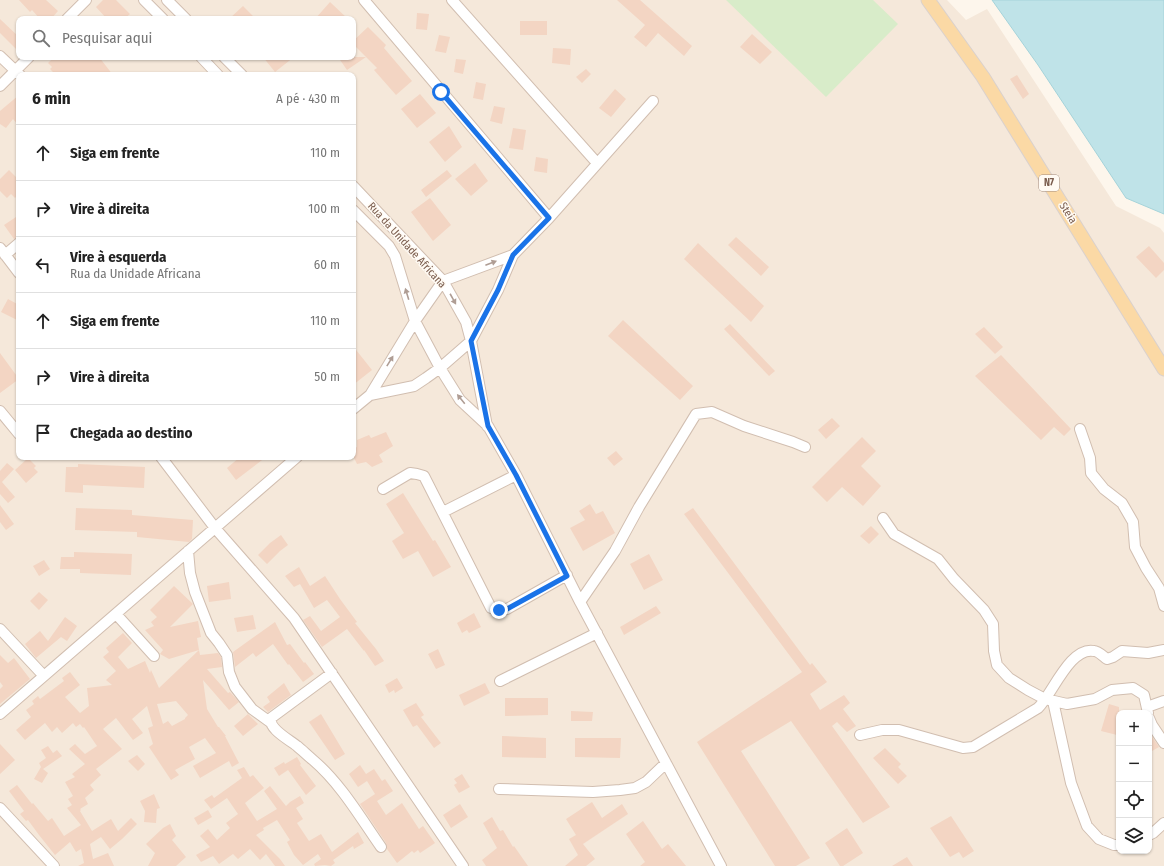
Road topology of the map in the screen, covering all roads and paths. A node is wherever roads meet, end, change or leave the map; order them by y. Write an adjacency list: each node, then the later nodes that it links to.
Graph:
1 (86, 0): 7 (street)
2 (144, 0): 8 (street)
3 (167, 0): 9 (street)
4 (364, 0): 24 (street)
5 (452, 0): 21 (street)
6 (928, 0): 33 (main road, Steia / N7)
7 (70, 16)
8 (159, 16)
9 (183, 16)
10 (0, 56): 14 (street)
11 (27, 60): 15 (street)
12 (203, 60): 16 (street)
13 (227, 60): 17 (street)
14 (17, 72)
15 (19, 72)
16 (215, 72)
17 (239, 72)
18 (16, 74): 19 (street)
19 (0, 86)
20 (653, 101): 21 (street)
21 (597, 163): 24 (street)
22 (356, 189): 29 (street, Rua da Unidade Africana)
23 (356, 213): 30 (street, Rua da Unidade Africana, one-way to 23)
24 (549, 218): 27 (street)
25 (16, 245): 26 (street)
26 (3, 252): 28 (street)
27 (513, 255): 29 (street, one-way to 27); 31 (street)
28 (16, 269)
29 (443, 281): 30 (street); 31 (street, Rua da Unidade Africana, one-way to 31)
30 (415, 321): 32 (street, Rua da Unidade Africana); 34 (street, one-way to 30)
31 (471, 341): 32 (street); 37 (street, Rua da Unidade Africana)
32 (440, 368): 34 (street); 37 (street, Rua da Unidade Africana, one-way to 32)
33 (1164, 369)
34 (370, 395): 35 (street)
35 (356, 407)
36 (0, 412): 39 (street)
37 (488, 426): 43 (street)
38 (1080, 429): 51 (street)
39 (16, 431)
40 (805, 447): 50 (street)
41 (163, 460): 47 (street)
42 (294, 460): 47 (street)
43 (516, 475): 45 (street); 49 (street)
44 (383, 489): 45 (street)
45 (443, 512): 49 (street)
46 (883, 518): 60 (street)
47 (215, 528): 48 (street); 57 (street)
48 (188, 552): 52 (street); 64 (street)
49 (567, 576): 50 (street)
50 (580, 602): 54 (street)
51 (1164, 606)
52 (116, 614): 56 (street); 58 (street)
53 (0, 629): 58 (street)
54 (597, 633): 59 (street); 68 (street)
55 (1164, 650): 60 (street)
56 (154, 656)
57 (332, 673): 64 (street); 76 (street)
58 (43, 675): 63 (street)
59 (500, 681)
60 (1049, 700): 62 (street); 66 (street); 73 (street)
61 (1164, 702): 62 (street)
62 (1148, 710)
63 (0, 714)
64 (270, 722): 74 (street)
65 (1152, 725): 67 (street)
66 (860, 736)
67 (1164, 743)
68 (666, 763): 69 (street); 77 (street)
69 (499, 789)
70 (0, 808): 75 (street)
71 (1164, 823): 72 (street)
72 (1152, 834)
73 (1116, 845)
74 (381, 847)
75 (54, 866)
76 (463, 866)
77 (721, 866)

